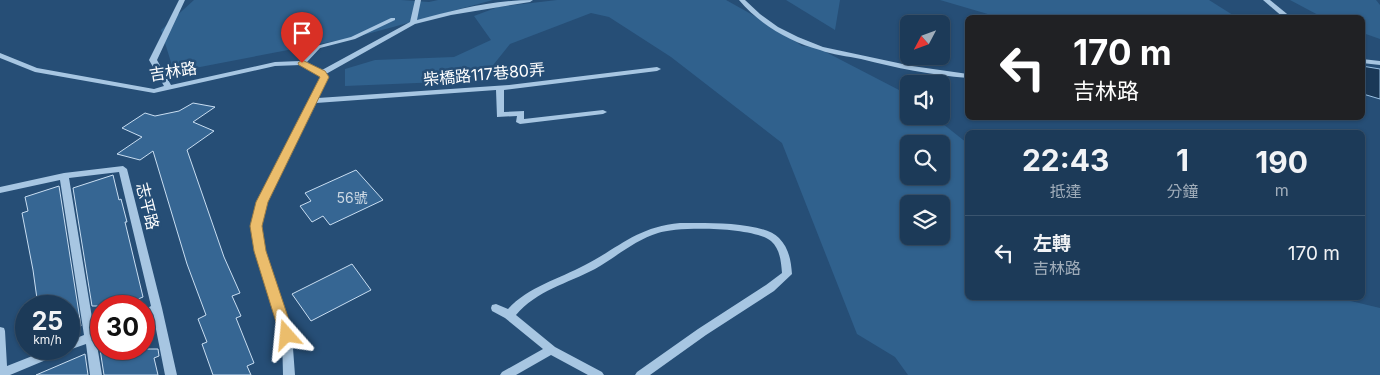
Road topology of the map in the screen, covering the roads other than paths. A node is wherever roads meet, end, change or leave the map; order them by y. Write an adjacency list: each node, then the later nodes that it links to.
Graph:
1 (182, 0): 16 (street)
2 (418, 0): 8 (street)
3 (530, 0): 8 (street)
4 (742, 0): 15 (street)
5 (1266, 0): 6 (street)
6 (1285, 15)
7 (394, 19): 12 (street)
8 (414, 24): 14 (street)
9 (0, 55): 16 (street, 吉林路)
10 (1365, 61): 11 (street)
11 (1380, 62)
12 (302, 63): 14 (street, 吉林路); 16 (street, 吉林路)
13 (657, 69): 17 (street, 柴橋路117巷80弄)
14 (322, 73): 18 (street)
15 (965, 76)
16 (169, 88)
17 (500, 88): 18 (street, 柴橋路117巷80弄); 19 (street)
18 (314, 101): 35 (street)
19 (602, 112)
20 (64, 176): 21 (street, 志平路); 22 (street, 志平路); 27 (street)
21 (0, 190)
22 (158, 308): 24 (street); 34 (street)
23 (496, 308): 25 (lane)
24 (155, 309)
25 (509, 315): 29 (lane); 38 (street)
26 (0, 331): 32 (street)
27 (90, 337): 28 (street)
28 (80, 341)
29 (551, 350): 36 (street); 37 (lane)
30 (35, 360): 32 (street)
31 (94, 360): 33 (street)
32 (1, 374)
33 (96, 375)
34 (171, 375)
35 (289, 375)
36 (506, 375)
37 (598, 375)
38 (640, 375)

